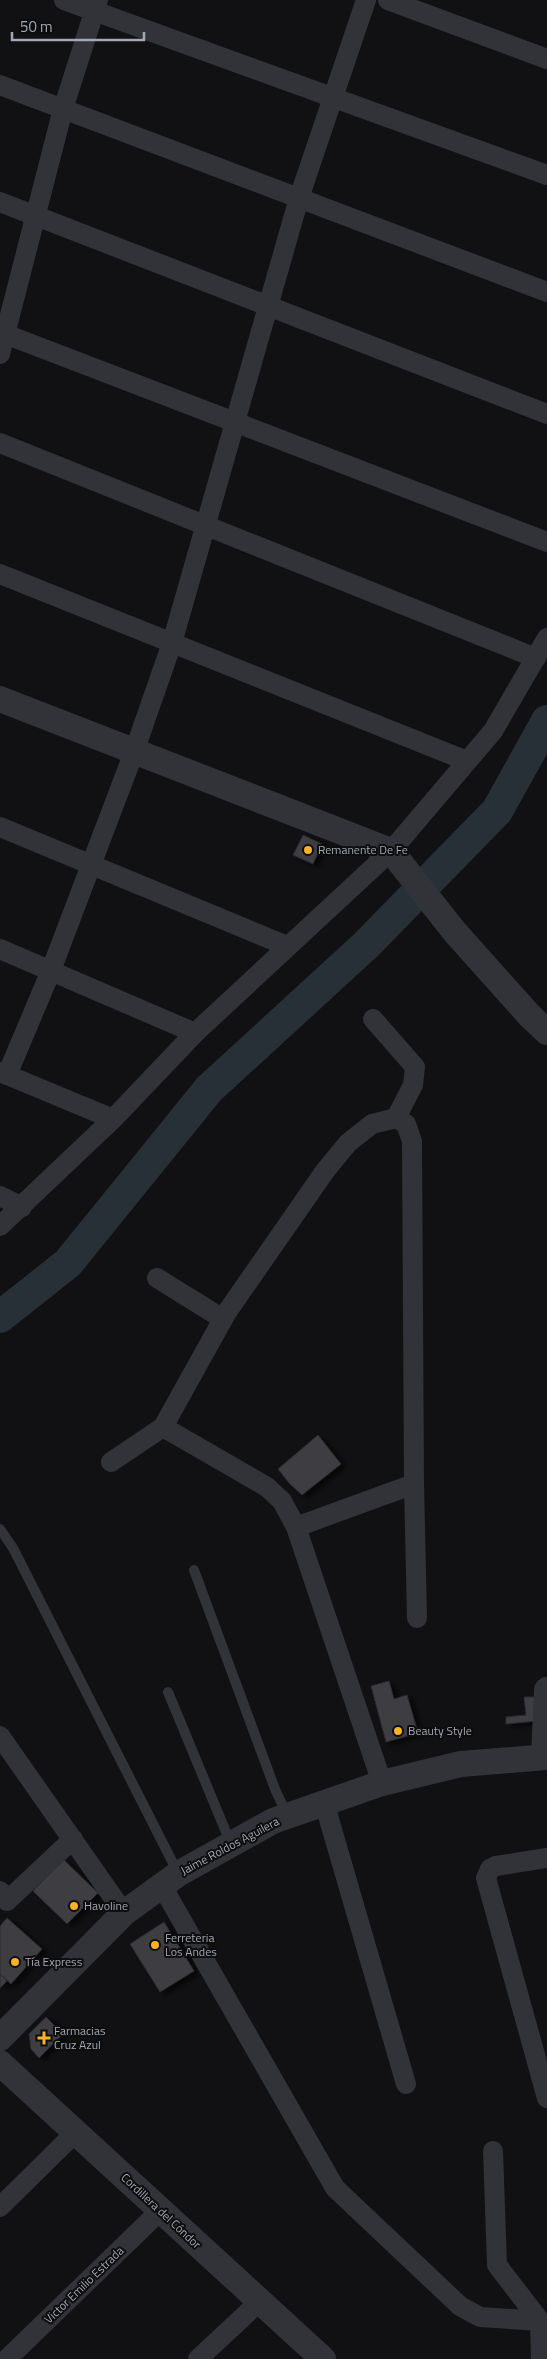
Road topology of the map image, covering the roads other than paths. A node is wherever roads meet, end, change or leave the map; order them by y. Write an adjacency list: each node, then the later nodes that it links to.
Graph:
1 (64, 0): 4 (street)
2 (366, 0): 7 (street)
3 (388, 0): 5 (street)
4 (96, 6): 7 (street); 8 (street)
5 (547, 59)
6 (0, 85): 8 (street)
7 (333, 98): 9 (street); 10 (street)
8 (63, 109): 10 (street); 12 (street)
9 (547, 175)
10 (299, 198): 13 (street); 14 (street)
11 (0, 202): 12 (street)
12 (36, 216): 14 (street); 15 (street)
13 (547, 292)
14 (268, 306): 17 (street); 18 (street)
15 (3, 333): 16 (street); 18 (street)
16 (0, 354)
17 (547, 414)
18 (235, 422): 20 (street); 21 (street)
19 (0, 444): 20 (street)
20 (205, 526): 24 (street); 25 (street)
21 (547, 542)
22 (0, 574): 24 (street)
23 (547, 638): 25 (street)
24 (172, 643): 27 (street); 28 (street)
25 (536, 658): 28 (street)
26 (0, 699): 27 (street)
27 (134, 752): 30 (street); 31 (street)
28 (467, 762): 30 (street)
29 (0, 827): 31 (street)
30 (395, 855): 32 (street); 36 (street)
31 (92, 864): 32 (street); 34 (street)
32 (287, 946): 37 (street)
33 (0, 949): 34 (street)
34 (50, 973): 37 (street); 38 (street)
35 (373, 1019): 39 (street)
36 (547, 1032)
37 (195, 1033): 40 (street)
38 (4, 1074): 40 (street)
39 (396, 1118): 45 (street); 48 (street)
40 (113, 1119): 42 (street)
41 (0, 1196): 42 (street)
42 (22, 1206): 43 (street)
43 (0, 1226)
44 (157, 1278): 45 (street)
45 (224, 1319): 46 (street)
46 (163, 1427): 47 (street); 49 (street)
47 (111, 1462)
48 (414, 1484): 49 (street); 52 (street)
49 (296, 1527): 57 (street)
50 (0, 1529): 63 (lane)
51 (194, 1570): 59 (lane)
52 (417, 1618)
53 (547, 1690): 56 (street)
54 (168, 1692): 61 (lane)
55 (0, 1736): 60 (street)
56 (546, 1756): 57 (street, Jaime Roldos Aguilera)
57 (382, 1783): 58 (street, Jaime Roldos Aguilera)
58 (324, 1802): 59 (street, Jaime Roldos Aguilera); 68 (street)
59 (287, 1816): 61 (street, Jaime Roldos Aguilera)
60 (73, 1839): 64 (street); 65 (street)
61 (231, 1844): 63 (street, Jaime Roldos Aguilera)
62 (547, 1858): 69 (street)
63 (170, 1880): 65 (street, Jaime Roldos Aguilera); 75 (street)
64 (0, 1891)
65 (124, 1913): 66 (street, Jaime Roldos Aguilera)
66 (0, 2038)
67 (0, 2063): 70 (street, Cordillera del Cóndor)
68 (406, 2084)
69 (547, 2098)
70 (76, 2132): 72 (street); 73 (street, Cordillera del Cóndor)
71 (493, 2151): 75 (street)
72 (0, 2208)
73 (161, 2210): 74 (street, Cordillera del Cóndor); 76 (street, Victor Emilio Estrada)
74 (260, 2301): 77 (street); 78 (street, Cordillera del Cóndor)
75 (540, 2321): 79 (street)
76 (7, 2359)
77 (198, 2359)
78 (323, 2359)
79 (541, 2359)

